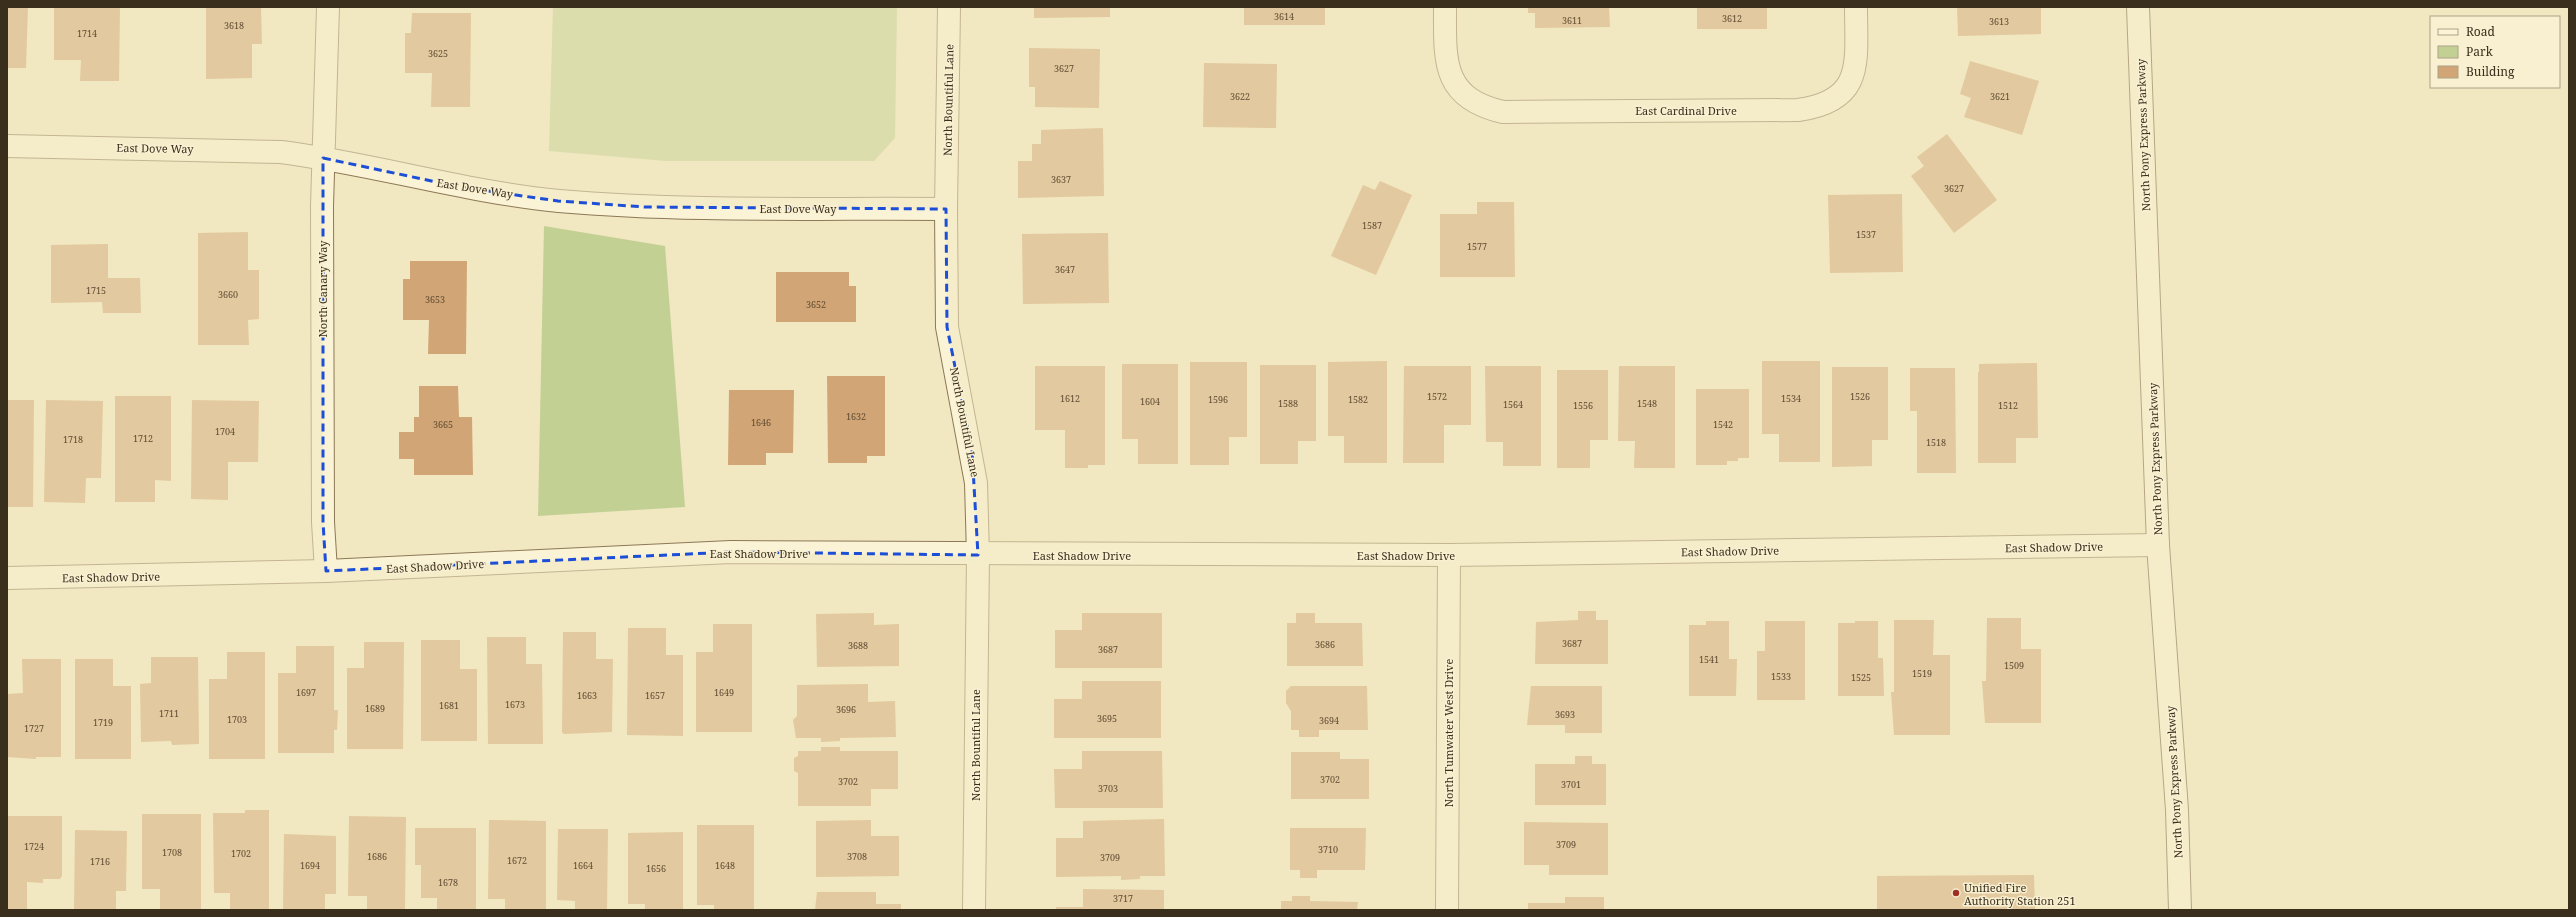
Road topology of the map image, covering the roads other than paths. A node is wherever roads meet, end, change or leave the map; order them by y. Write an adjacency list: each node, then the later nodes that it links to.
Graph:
1 (328, 7): 7 (street, North Canary Way)
2 (949, 7): 8 (street, North Bountiful Lane)
3 (1445, 7): 5 (street, East Cardinal Drive)
4 (2138, 7): 9 (street, North Pony Express Parkway)
5 (1856, 15)
6 (7, 146): 7 (street, East Dove Way)
7 (323, 158): 8 (street, East Dove Way); 12 (street, North Canary Way)
8 (946, 209): 10 (street, North Bountiful Lane)
9 (2158, 545): 11 (street, East Shadow Drive); 16 (street, North Pony Express Parkway)
10 (978, 555): 11 (street, East Shadow Drive); 12 (street, East Shadow Drive); 14 (street, North Bountiful Lane)
11 (1449, 555): 15 (street, North Tumwater West Drive)
12 (326, 571): 13 (street, East Shadow Drive)
13 (7, 578)
14 (974, 910)
15 (1447, 910)
16 (2180, 910)

